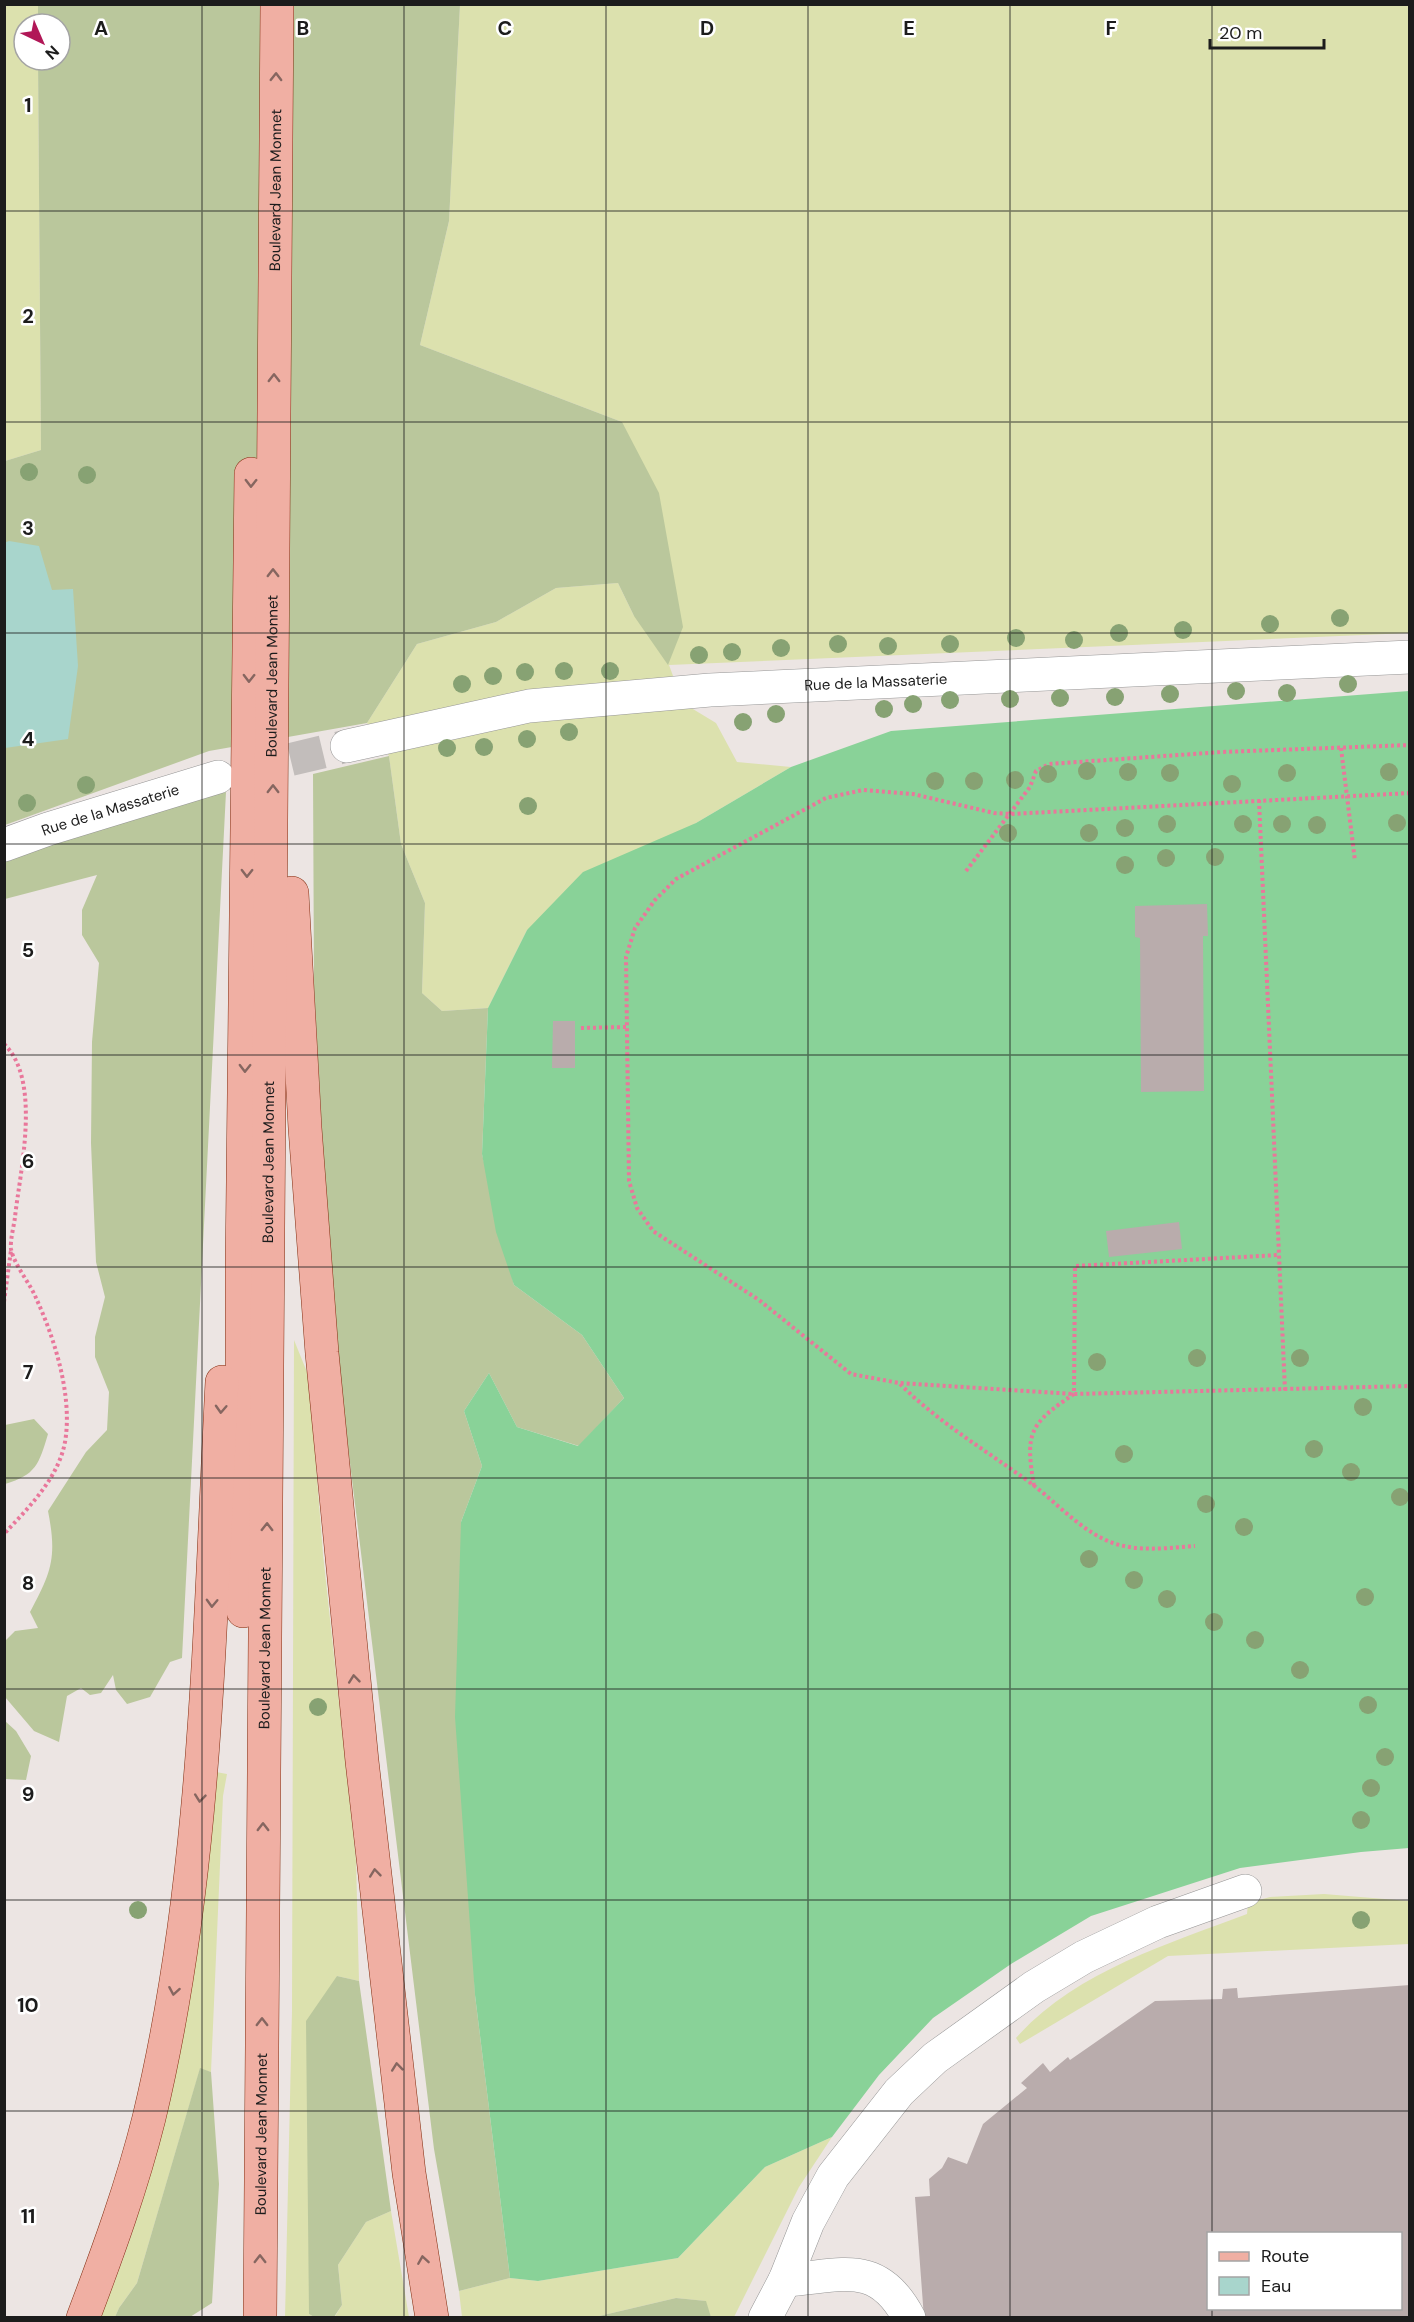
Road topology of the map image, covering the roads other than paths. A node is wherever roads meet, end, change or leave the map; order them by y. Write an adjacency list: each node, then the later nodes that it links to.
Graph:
1 (254, 4): 8 (main road, Boulevard Jean Monnet, one-way to 8)
2 (277, 4): 7 (main road, Boulevard Jean Monnet, one-way to 2)
3 (1410, 657): 4 (street, Rue de la Massaterie)
4 (347, 746)
5 (218, 777): 6 (street, Rue de la Massaterie)
6 (4, 845)
7 (273, 847): 13 (main road, Boulevard Jean Monnet, one-way to 7); 14 (main road, one-way to 7)
8 (242, 1270): 11 (main road, one-way to 11); 12 (main road, Boulevard Jean Monnet)
9 (1245, 1891): 10 (street)
10 (785, 2280): 15 (street); 16 (street); 17 (street)
11 (83, 2318)
12 (237, 2318)
13 (260, 2318)
14 (432, 2318)
15 (765, 2318)
16 (780, 2318)
17 (909, 2318)

